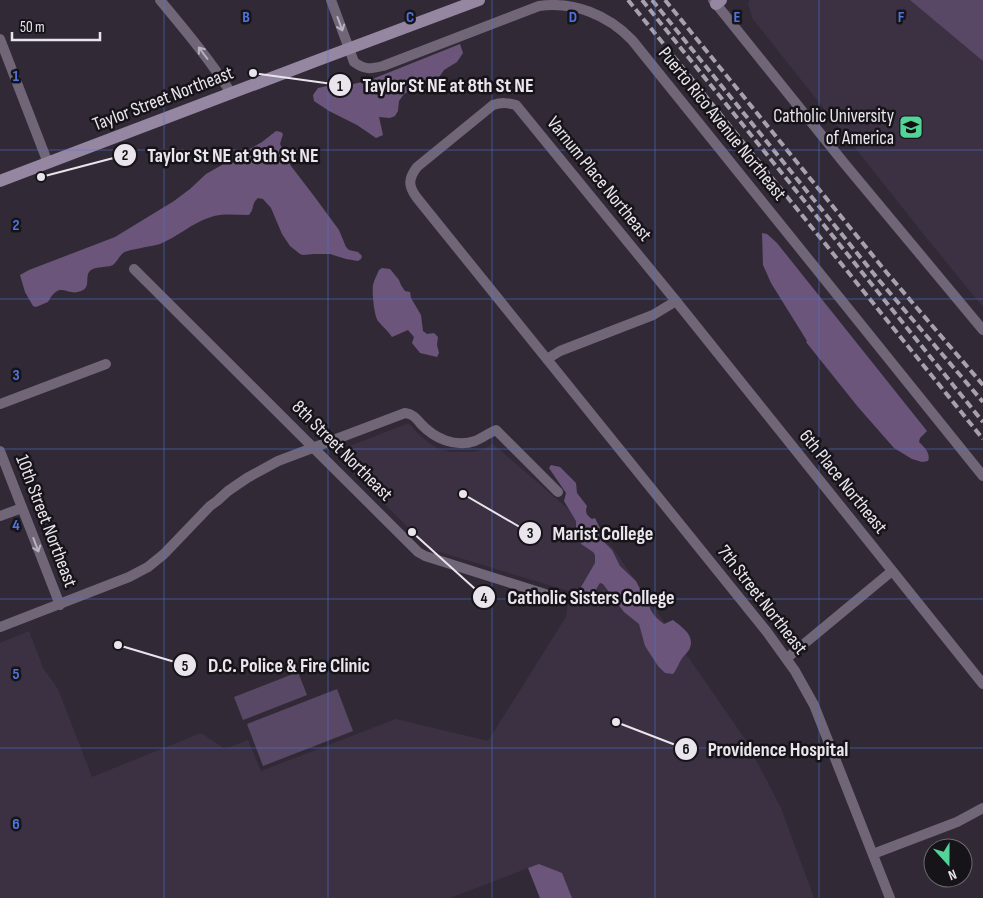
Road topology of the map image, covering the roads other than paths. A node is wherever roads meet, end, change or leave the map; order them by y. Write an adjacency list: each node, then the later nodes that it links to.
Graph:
1 (160, 0): 7 (street, one-way to 1)
2 (331, 0): 6 (street, one-way to 6)
3 (479, 0): 6 (main road, Taylor Street Northeast)
4 (717, 1): 12 (street)
5 (0, 39): 8 (street)
6 (349, 48): 7 (main road, Taylor Street Northeast); 18 (street, Puerto Rico Avenue Northeast)
7 (231, 93): 8 (main road, Taylor Street Northeast)
8 (48, 163): 9 (main road, Taylor Street Northeast)
9 (0, 181)
10 (134, 269): 16 (street, 8th Street Northeast)
11 (676, 301): 13 (street); 13 (street, Varnum Place Northeast); 22 (street, 6th Place Northeast)
12 (983, 330)
13 (546, 359): 26 (street, 7th Street Northeast)
14 (106, 364): 15 (street)
15 (0, 404)
16 (314, 448): 19 (street); 23 (street, 8th Street Northeast); 24 (street)
17 (0, 451): 20 (street, 10th Street Northeast)
18 (983, 476)
19 (558, 492)
20 (22, 508): 21 (street); 24 (street, 10th Street Northeast, one-way to 24)
21 (0, 516)
22 (892, 571): 26 (street); 27 (street, 6th Place Northeast)
23 (561, 599)
24 (60, 605): 25 (street)
25 (0, 627)
26 (787, 658): 29 (street, 7th Street Northeast)
27 (983, 684)
28 (983, 808): 29 (street)
29 (873, 854): 30 (street, 7th Street Northeast)
30 (890, 898)

